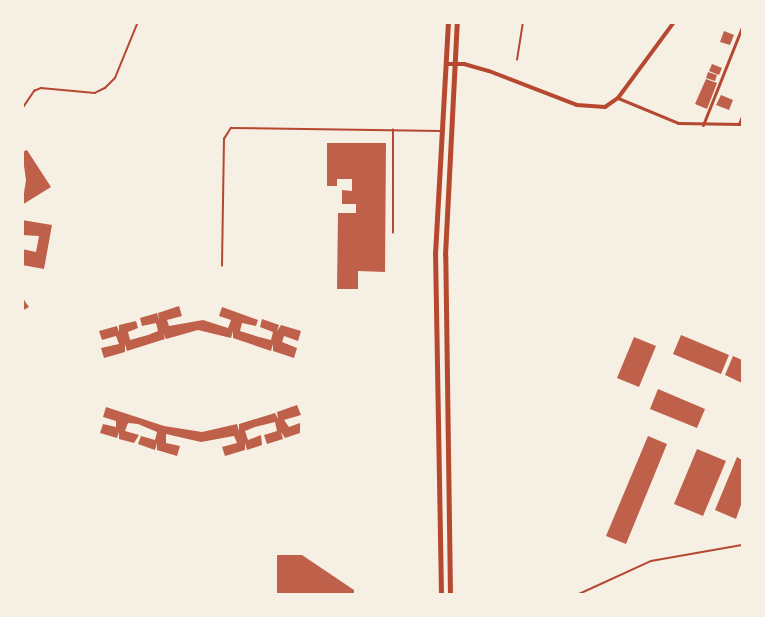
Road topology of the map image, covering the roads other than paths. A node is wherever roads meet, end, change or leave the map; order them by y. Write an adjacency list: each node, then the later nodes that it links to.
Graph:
1 (138, 22): 11 (lane)
2 (448, 22): 8 (main road)
3 (457, 22): 9 (main road)
4 (523, 22): 7 (lane)
5 (674, 22): 10 (street)
6 (742, 27): 14 (street)
7 (517, 60)
8 (446, 64): 9 (street); 16 (main road)
9 (455, 64): 10 (street); 21 (main road)
10 (618, 98): 14 (street)
11 (22, 110)
12 (742, 116): 13 (street)
13 (741, 124): 14 (street)
14 (703, 126)
15 (393, 129): 16 (lane); 17 (lane); 18 (lane)
16 (441, 132): 20 (main road)
17 (393, 233)
18 (222, 266)
19 (742, 545): 22 (lane)
20 (441, 594)
21 (450, 594)
22 (579, 594)

